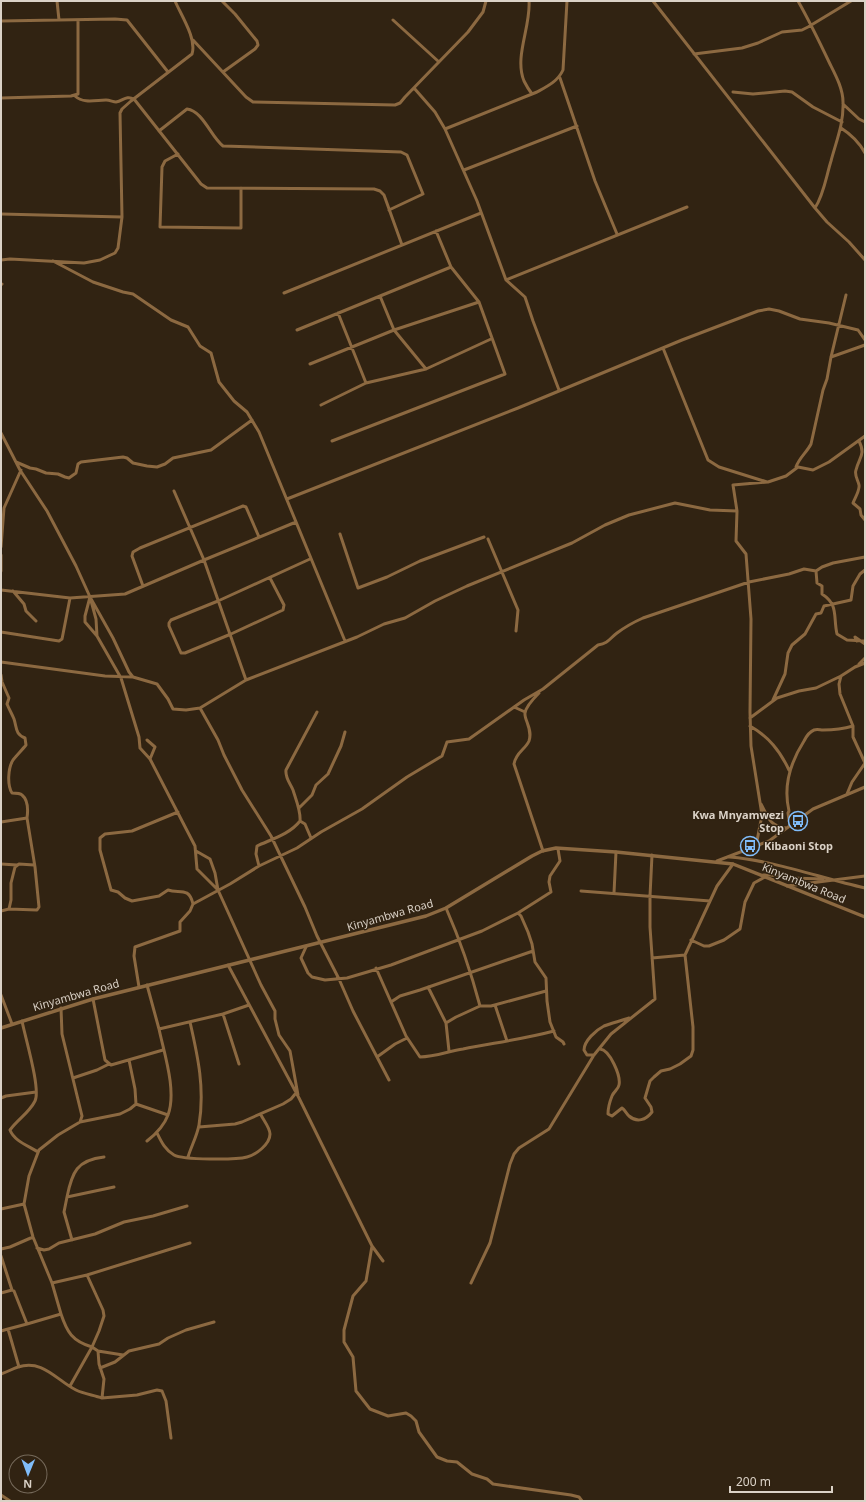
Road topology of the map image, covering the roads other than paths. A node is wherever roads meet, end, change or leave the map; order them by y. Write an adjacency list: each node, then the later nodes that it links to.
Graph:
1 (57, 1): 10 (street)
2 (175, 1): 15 (street)
3 (222, 1): 19 (street)
4 (486, 1): 17 (street)
5 (528, 1): 23 (street)
6 (567, 1): 20 (street)
7 (653, 1): 16 (street)
8 (798, 1): 14 (street)
9 (851, 1): 14 (street)
10 (59, 20): 11 (street); 13 (street)
11 (78, 20): 18 (street); 24 (street)
12 (393, 20): 17 (street)
13 (1, 21)
14 (812, 25): 16 (street); 27 (street)
15 (192, 38): 18 (street); 19 (street)
16 (694, 54): 39 (street)
17 (439, 62): 21 (street)
18 (168, 72): 26 (street)
19 (223, 72): 21 (street)
20 (560, 78): 23 (street); 30 (street)
21 (414, 88): 31 (street)
22 (733, 92): 28 (street)
23 (532, 94): 31 (street)
24 (75, 96): 25 (street); 26 (street)
25 (1, 98)
26 (134, 99): 33 (street); 43 (street)
27 (843, 104): 28 (street); 29 (street)
28 (842, 122): 32 (street)
29 (865, 122)
30 (577, 126): 36 (street); 45 (street)
31 (445, 128): 36 (street)
32 (840, 128): 34 (street); 39 (street)
33 (159, 131): 35 (street); 40 (street)
34 (865, 153)
35 (178, 154): 37 (street); 37 (street)
36 (464, 170): 41 (street)
37 (241, 188): 40 (street)
38 (687, 207): 45 (street)
39 (815, 208): 48 (street)
40 (389, 210): 46 (street)
41 (481, 213): 44 (street); 51 (street)
42 (1, 214): 43 (street)
43 (122, 217): 49 (street)
44 (436, 231): 46 (street); 50 (street)
45 (617, 234): 51 (street)
46 (402, 245): 52 (street)
47 (1, 260): 49 (street)
48 (865, 260)
49 (53, 261): 71 (street)
50 (451, 267): 54 (street); 55 (street)
51 (506, 280): 69 (street)
52 (284, 293)
53 (846, 295): 57 (street)
54 (380, 296): 56 (street); 59 (street)
55 (479, 302): 59 (street); 60 (street)
56 (338, 313): 58 (street); 63 (street)
57 (839, 326): 61 (street); 64 (street); 65 (street)
58 (298, 330)
59 (394, 330): 63 (street); 67 (street)
60 (491, 339): 67 (street); 74 (street)
61 (865, 340)
62 (865, 345): 65 (street)
63 (351, 347): 66 (street); 68 (street)
64 (663, 348): 69 (street); 80 (street)
65 (831, 357): 78 (street)
66 (310, 364)
67 (426, 369): 68 (street)
68 (366, 383): 70 (street)
69 (559, 390): 82 (street)
70 (321, 405)
71 (252, 420): 77 (street); 82 (street)
72 (1, 433): 77 (street)
73 (865, 436): 75 (street)
74 (332, 441)
75 (858, 441): 76 (street); 78 (street)
76 (863, 449): 84 (street)
77 (16, 462): 79 (street)
78 (796, 467): 80 (street)
79 (21, 470): 91 (street); 105 (street)
80 (768, 482): 83 (street)
81 (174, 492): 86 (street)
82 (287, 499): 85 (street)
83 (737, 512): 99 (street); 101 (street)
84 (865, 520)
85 (296, 522): 88 (street); 94 (street)
86 (189, 527): 88 (street); 95 (street); 102 (street)
87 (340, 534): 89 (street)
88 (259, 537): 95 (street)
89 (484, 537)
90 (488, 539): 99 (street)
91 (1, 547)
92 (1, 555): 97 (street)
93 (865, 557): 98 (street)
94 (310, 559): 100 (street); 114 (street)
95 (204, 560): 102 (street); 107 (street)
96 (865, 570): 108 (street)
97 (1, 571)
98 (816, 571): 101 (street); 108 (street)
99 (502, 572): 110 (street); 114 (street)
100 (270, 578): 107 (street); 112 (street)
101 (749, 582): 126 (street); 132 (street)
102 (143, 586): 105 (street)
103 (1, 589): 104 (street)
104 (13, 591): 106 (street); 109 (street)
105 (90, 597): 106 (street); 113 (street); 113 (street); 123 (street)
106 (70, 598): 111 (street)
107 (218, 601): 112 (street); 112 (street)
108 (832, 603): 115 (street); 127 (street)
109 (36, 621)
110 (516, 631)
111 (1, 632)
112 (231, 634): 125 (street)
113 (96, 636): 124 (street)
114 (344, 641): 125 (street)
115 (860, 641): 116 (street); 116 (street)
116 (865, 642)
117 (865, 658): 120 (street)
118 (1, 662): 124 (street)
119 (865, 663): 120 (street)
120 (855, 667): 122 (street)
121 (1, 675): 145 (street)
122 (841, 676): 127 (street); 134 (street)
123 (132, 677): 124 (street); 129 (street)
124 (121, 678): 137 (street)
125 (246, 680): 129 (street)
126 (541, 690): 128 (street); 131 (street)
127 (773, 700): 132 (street)
128 (514, 707): 131 (street); 150 (street)
129 (200, 708): 151 (street)
130 (317, 712): 143 (street)
131 (525, 712): 155 (street)
132 (750, 718): 133 (street)
133 (750, 726): 139 (street); 142 (street)
134 (853, 726): 138 (street); 139 (street)
135 (345, 732): 143 (street)
136 (147, 740): 137 (street)
137 (150, 759): 144 (street)
138 (865, 763): 141 (street)
139 (790, 770): 148 (street)
140 (865, 787): 141 (street)
141 (847, 794): 148 (street)
142 (760, 803): 149 (street); 152 (street)
143 (298, 808): 146 (street)
144 (178, 812): 154 (street); 176 (street)
145 (27, 818): 147 (street); 162 (street)
146 (300, 821): 150 (street); 151 (street)
147 (1, 822)
148 (790, 826): 149 (street)
149 (786, 828): 152 (street)
150 (311, 838): 158 (street)
151 (272, 839): 158 (street); 165 (street)
152 (756, 846): 159 (street)
153 (558, 848): 155 (street, Kinyambwa Road); 156 (street, Kinyambwa Road); 180 (street)
154 (196, 851): 171 (street); 171 (street)
155 (543, 851): 177 (street, Kinyambwa Road)
156 (616, 852): 157 (street, Kinyambwa Road); 173 (street)
157 (652, 855): 160 (street, Kinyambwa Road); 174 (street)
158 (280, 856): 165 (street); 184 (street)
159 (728, 857): 160 (street); 168 (street)
160 (718, 861): 163 (street, Kinyambwa Road)
161 (1, 864): 164 (street)
162 (34, 864): 164 (street); 178 (street)
163 (733, 864): 166 (street, Kinyambwa Road); 175 (street)
164 (17, 865): 178 (street)
165 (259, 866): 171 (street)
166 (763, 876): 168 (street); 169 (street, Kinyambwa Road); 183 (street)
167 (865, 876): 168 (street)
168 (830, 879): 169 (street); 170 (street)
169 (786, 886): 181 (street, Kinyambwa Road)
170 (865, 888)
171 (218, 890): 176 (street); 189 (street)
172 (581, 891): 173 (street)
173 (614, 893): 174 (street)
174 (650, 896): 175 (street); 188 (street)
175 (710, 902): 183 (street)
176 (193, 904): 195 (street)
177 (446, 908): 182 (street); 184 (street, Kinyambwa Road)
178 (9, 909): 179 (street)
179 (1, 911)
180 (518, 913): 182 (street); 186 (street)
181 (865, 917)
182 (459, 938): 191 (street); 192 (street)
183 (691, 940): 187 (street)
184 (321, 943): 185 (street, Kinyambwa Road); 193 (street)
185 (306, 947): 189 (street, Kinyambwa Road); 193 (street)
186 (533, 951): 192 (street); 197 (street)
187 (685, 955): 188 (street); 217 (street)
188 (652, 958): 206 (street)
189 (250, 960): 190 (street, Kinyambwa Road); 230 (street)
190 (228, 965): 194 (street, Kinyambwa Road); 201 (street)
191 (376, 968): 193 (street); 200 (street)
192 (471, 973): 196 (street); 202 (street)
193 (339, 979): 221 (street)
194 (147, 985): 195 (street, Kinyambwa Road); 212 (street)
195 (138, 987): 199 (street, Kinyambwa Road)
196 (428, 988): 200 (street); 209 (street)
197 (546, 991): 202 (street); 213 (street)
198 (1, 994): 210 (street)
199 (93, 999): 204 (street, Kinyambwa Road); 223 (street)
200 (390, 1002): 214 (street)
201 (249, 1005): 205 (street); 228 (street)
202 (480, 1006): 209 (street)
203 (495, 1006): 215 (street)
204 (61, 1008): 207 (street, Kinyambwa Road); 225 (street)
205 (223, 1014): 208 (street); 224 (street)
206 (630, 1018): 217 (street); 220 (street)
207 (22, 1021): 210 (street, Kinyambwa Road); 227 (street)
208 (190, 1022): 212 (street); 235 (street)
209 (446, 1023): 219 (street)
210 (12, 1024): 211 (street, Kinyambwa Road)
211 (1, 1028)
212 (159, 1029): 218 (street)
213 (554, 1031): 215 (street); 216 (street)
214 (407, 1038): 219 (street); 221 (street)
215 (507, 1041): 219 (street)
216 (564, 1044)
217 (600, 1049): 220 (street)
218 (163, 1050): 222 (street); 232 (street)
219 (449, 1051)
220 (594, 1055): 256 (street)
221 (377, 1057): 226 (street)
222 (129, 1060): 223 (street); 231 (street)
223 (109, 1064): 225 (street)
224 (239, 1064)
225 (73, 1078): 234 (street)
226 (389, 1080)
227 (36, 1092): 229 (street); 238 (street)
228 (296, 1093): 230 (street); 233 (street)
229 (1, 1098)
230 (299, 1098): 249 (street)
231 (136, 1104): 232 (street); 234 (street)
232 (168, 1115): 236 (street)
233 (261, 1115): 235 (street); 240 (street)
234 (80, 1122): 238 (street)
235 (199, 1126): 240 (street)
236 (157, 1133): 237 (street); 240 (street)
237 (147, 1142)
238 (38, 1152): 243 (street)
239 (104, 1157): 242 (street)
240 (188, 1157)
241 (114, 1187): 242 (street)
242 (67, 1197): 247 (street)
243 (24, 1204): 245 (street); 246 (street)
244 (186, 1206): 247 (street)
245 (1, 1209)
246 (33, 1237): 250 (street); 251 (street)
247 (72, 1240): 250 (street)
248 (190, 1243): 254 (street)
249 (372, 1246): 253 (street); 275 (street)
250 (37, 1248): 255 (street)
251 (1, 1249)
252 (1, 1256): 257 (street)
253 (383, 1261)
254 (86, 1274): 255 (street); 264 (street)
255 (52, 1283): 259 (street)
256 (470, 1283)
257 (12, 1290): 258 (street); 261 (street)
258 (1, 1293)
259 (61, 1314): 261 (street); 264 (street)
260 (214, 1322): 266 (street)
261 (27, 1324): 262 (street)
262 (8, 1329): 263 (street); 267 (street)
263 (1, 1331)
264 (92, 1347): 265 (street); 270 (street)
265 (98, 1351): 266 (street); 268 (street)
266 (123, 1355): 268 (street)
267 (19, 1366): 269 (street); 270 (street)
268 (100, 1368): 271 (street)
269 (1, 1374)
270 (70, 1386): 271 (street)
271 (102, 1398): 272 (street)
272 (171, 1438)
273 (1, 1495): 274 (street)
274 (10, 1501)
275 (582, 1501)

